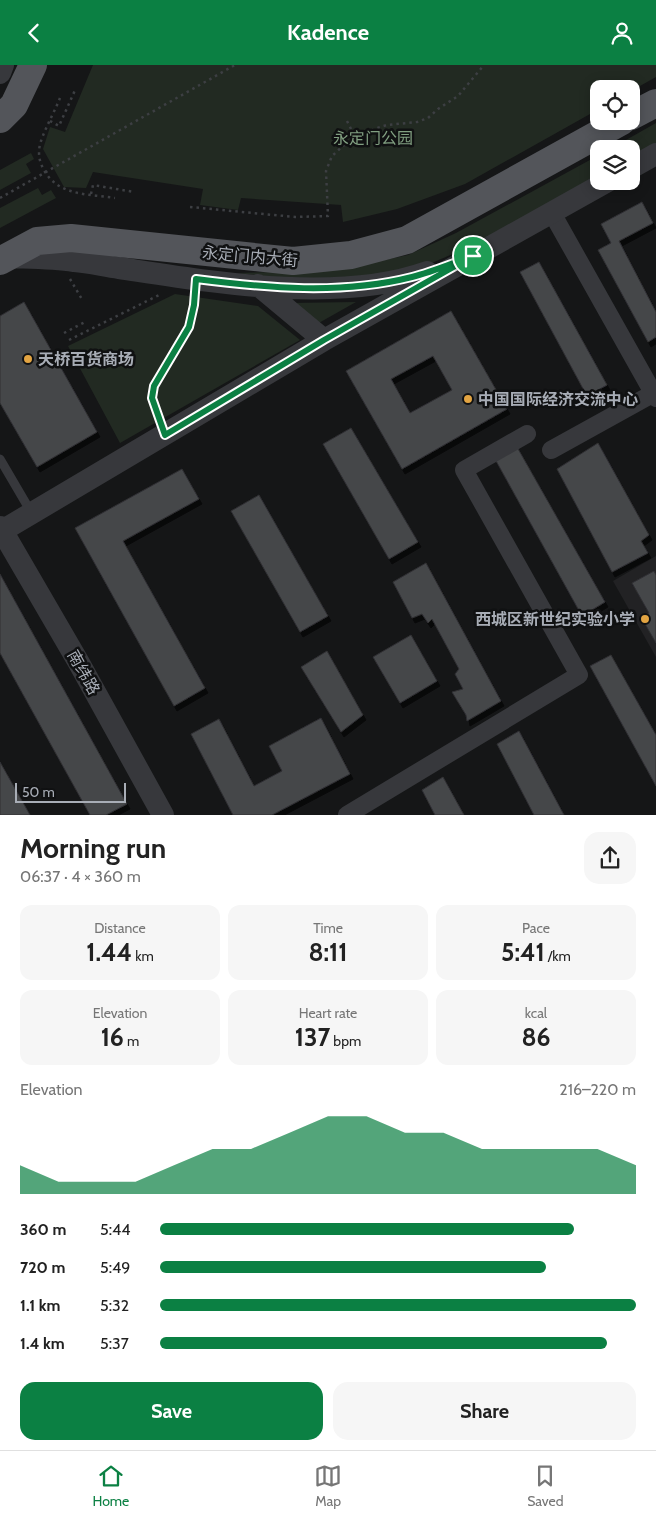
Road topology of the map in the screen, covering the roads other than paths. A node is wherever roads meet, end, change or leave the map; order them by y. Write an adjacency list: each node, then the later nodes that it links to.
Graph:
1 (4, 65): 3 (street)
2 (31, 68): 6 (main road)
3 (0, 73)
4 (656, 103): 5 (main road)
5 (640, 111)
6 (0, 119)
7 (606, 130): 12 (main road, 永定门内大街)
8 (656, 154): 9 (street)
9 (640, 163)
10 (592, 190): 11 (street)
11 (552, 213): 13 (street); 17 (street)
12 (119, 255): 14 (main road, 永定门内大街); 15 (street)
13 (473, 256): 15 (street); 16 (street)
14 (3, 259)
15 (258, 285): 16 (street)
16 (324, 340): 21 (street)
17 (655, 394): 19 (street)
18 (527, 434): 24 (street)
19 (551, 451)
20 (0, 459): 21 (lane)
21 (32, 514): 22 (street)
22 (1, 528): 23 (street, 南纬路)
23 (163, 815)
24 (347, 815)

